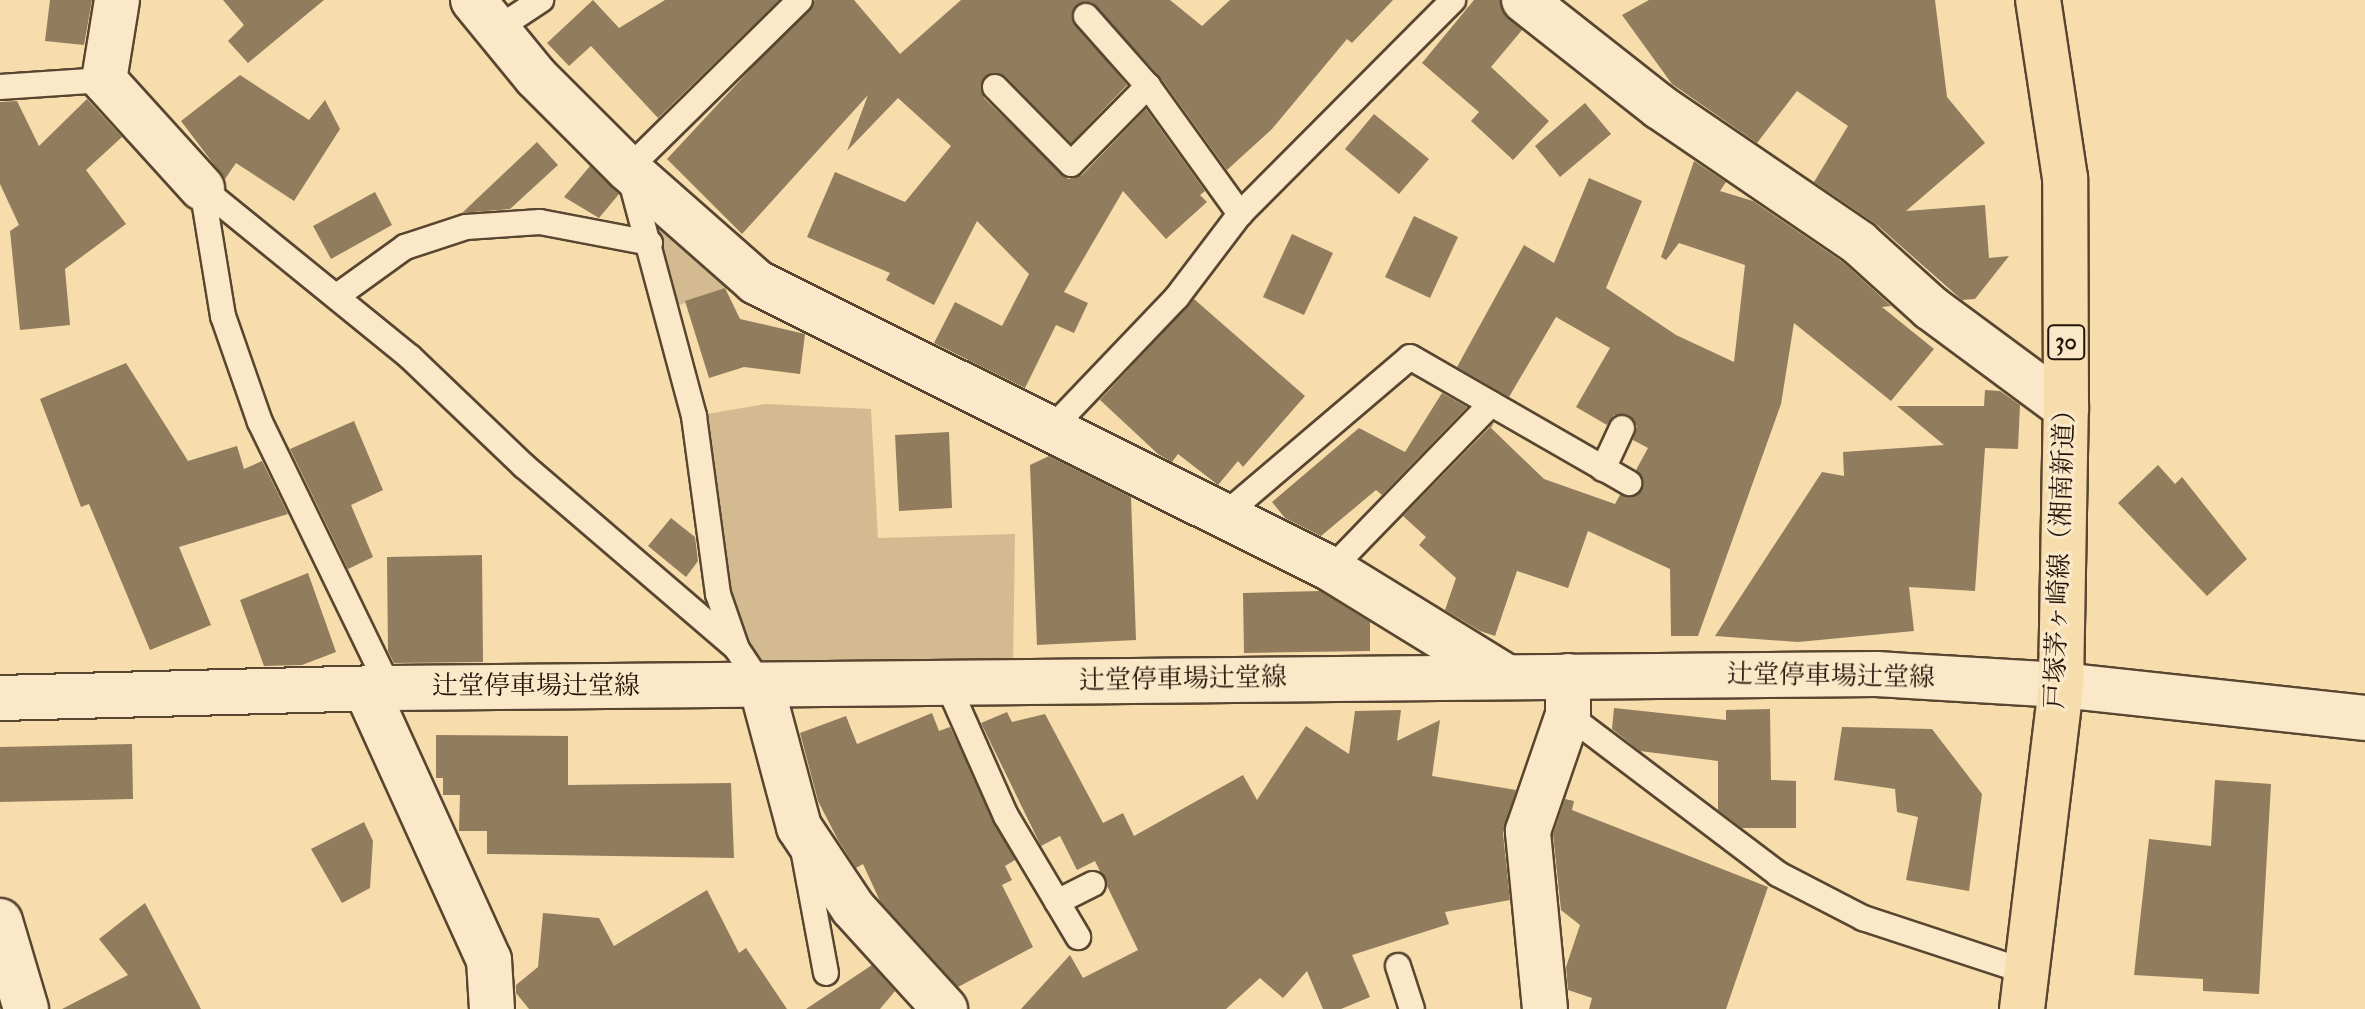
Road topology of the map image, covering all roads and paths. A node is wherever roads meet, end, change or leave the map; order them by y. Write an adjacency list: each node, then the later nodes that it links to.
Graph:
1 (117, 0): 9 (street)
2 (541, 0): 7 (lane)
3 (800, 0): 13 (lane)
4 (1453, 0): 15 (lane)
5 (1524, 0): 19 (street)
6 (2038, 0): 19 (main road, 戸塚茅ヶ崎線（湘南新道） / 30)
7 (485, 15): 13 (street)
8 (1086, 16): 10 (lane)
9 (104, 80): 11 (lane); 14 (street)
10 (1148, 86): 12 (lane); 15 (lane)
11 (0, 87)
12 (995, 87)
13 (628, 169): 16 (lane); 21 (street)
14 (202, 188): 17 (lane); 31 (lane)
15 (1240, 214): 21 (lane)
16 (650, 243): 17 (lane); 26 (lane)
17 (337, 296): 26 (lane)
18 (1491, 404): 22 (lane); 24 (lane); 25 (lane)
19 (2066, 408): 30 (main road, 戸塚茅ヶ崎線（湘南新道） / 30)
20 (1622, 428): 22 (lane)
21 (1050, 430): 24 (street)
22 (1603, 469): 23 (lane)
23 (1629, 483)
24 (1221, 518): 25 (street)
25 (1331, 569): 27 (street)
26 (737, 649): 29 (lane)
27 (1505, 676): 28 (street, 辻堂停車場辻堂線); 32 (street, 辻堂停車場辻堂線)
28 (947, 683): 29 (street, 辻堂停車場辻堂線); 37 (lane)
29 (761, 685): 31 (street, 辻堂停車場辻堂線); 35 (street)
30 (2061, 685): 32 (street, 辻堂停車場辻堂線); 34 (street, 辻堂停車場辻堂線); 42 (main road, 戸塚茅ヶ崎線（湘南新道） / 30)
31 (378, 689): 33 (street, 辻堂停車場辻堂線); 44 (street)
32 (1568, 695): 42 (lane); 47 (street)
33 (0, 698)
34 (2365, 718)
35 (799, 827): 41 (lane); 45 (street)
36 (1093, 884): 37 (lane)
37 (1057, 902): 39 (lane)
38 (0, 921): 43 (street)
39 (1078, 937)
40 (1398, 966): 46 (lane)
41 (826, 973)
42 (2025, 991)
43 (26, 1009)
44 (492, 1009)
45 (945, 1009)
46 (1412, 1009)
47 (1545, 1009)

